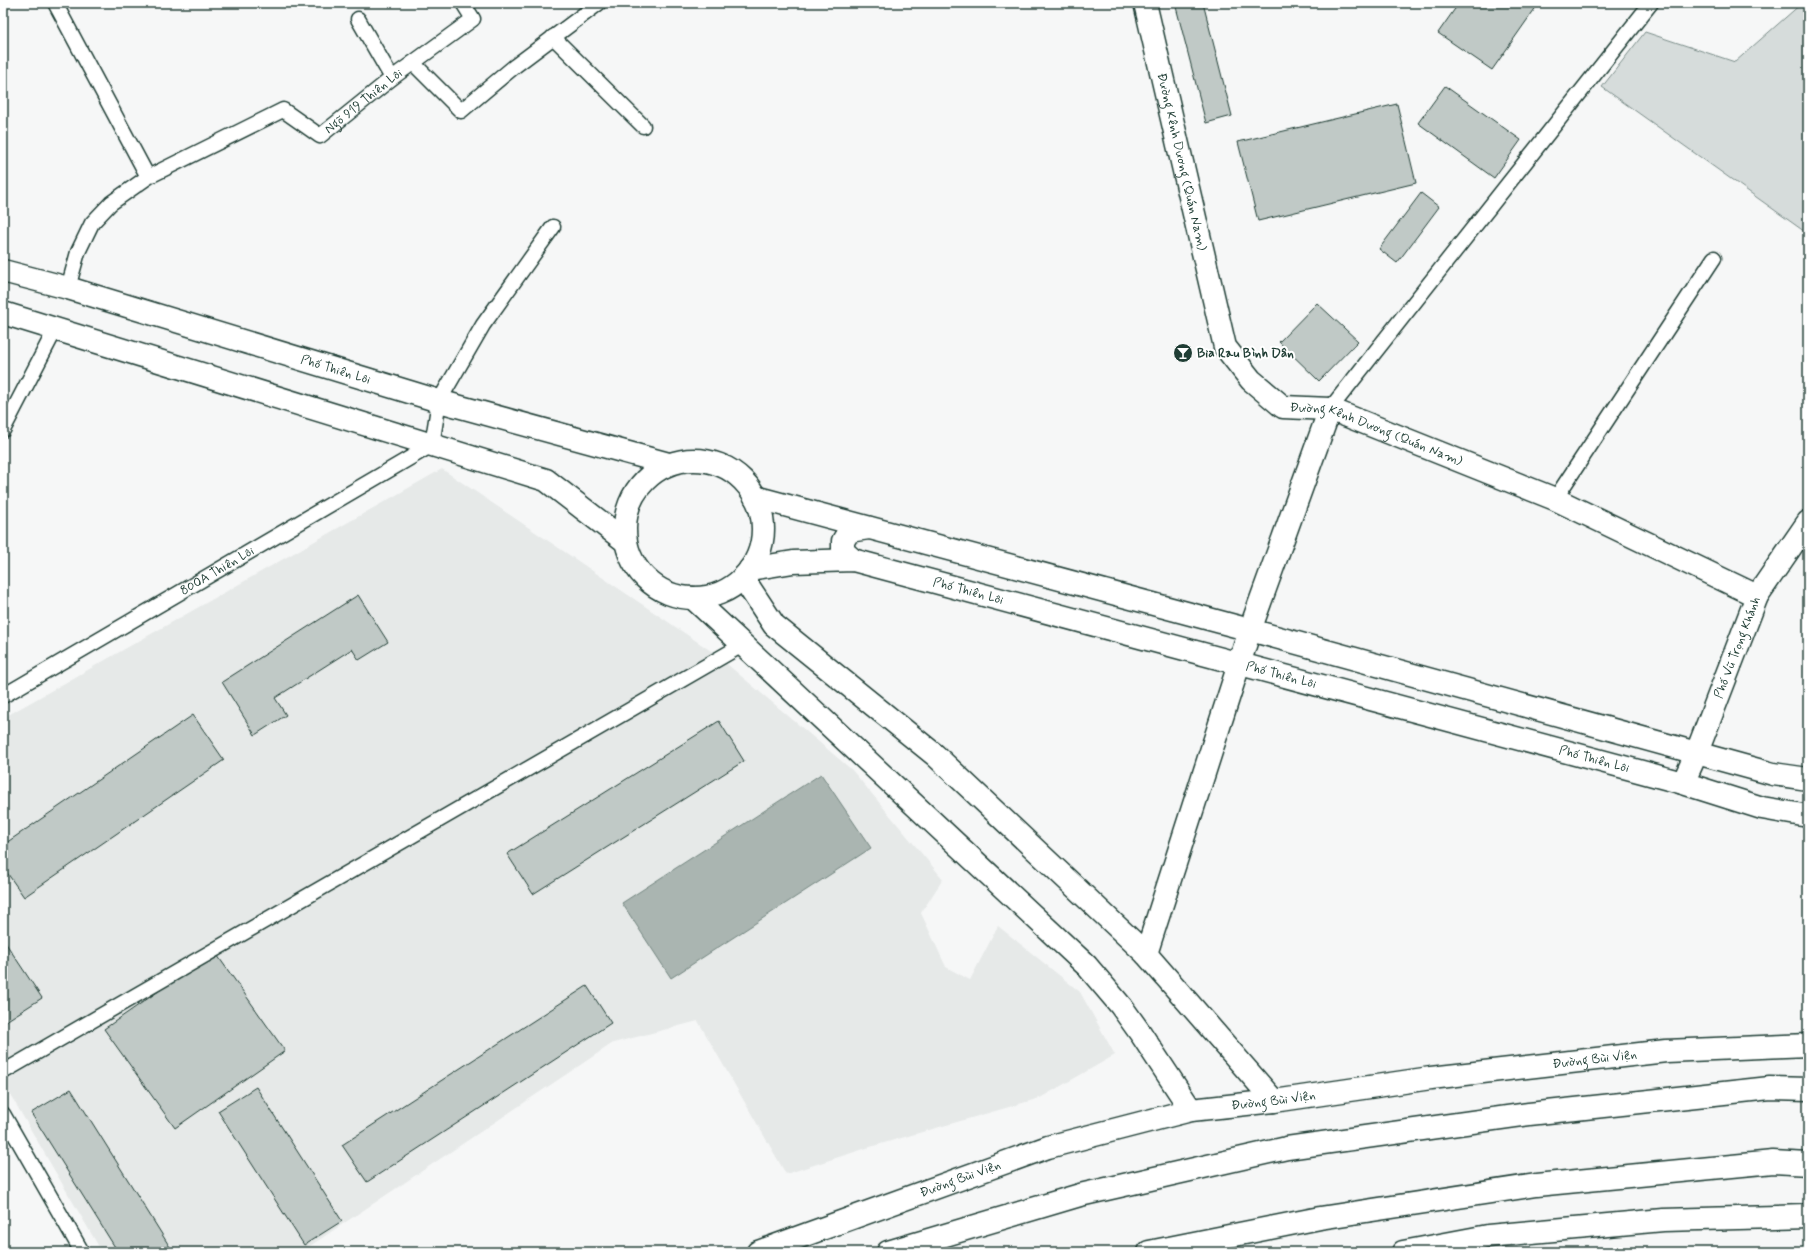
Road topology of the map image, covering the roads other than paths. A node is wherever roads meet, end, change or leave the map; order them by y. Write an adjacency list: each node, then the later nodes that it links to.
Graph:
1 (55, 3): 11 (lane)
2 (463, 3): 8 (lane, Ngõ 919 Thiên Lôi)
3 (599, 3): 7 (lane)
4 (1145, 3): 19 (main road, Đường Kênh Dương (Quán Nam))
5 (1651, 3): 19 (lane)
6 (358, 19): 9 (lane)
7 (554, 37): 8 (lane); 10 (lane)
8 (413, 63): 9 (lane, Ngõ 919 Thiên Lôi)
9 (392, 78): 11 (lane, Ngõ 919 Thiên Lôi)
10 (644, 126)
11 (148, 178): 15 (lane, Ngõ 919 Thiên Lôi)
12 (553, 227): 18 (lane)
13 (1714, 258): 24 (lane)
14 (3, 271): 15 (main road, Phố Thiên Lôi)
15 (68, 288): 18 (main road, Phố Thiên Lôi)
16 (3, 313): 17 (main road)
17 (55, 330): 20 (lane); 21 (main road)
18 (439, 401): 21 (lane); 22 (main road, Phố Thiên Lôi)
19 (1330, 409): 24 (main road, Đường Kênh Dương (Quán Nam)); 32 (main road)
20 (3, 430)
21 (432, 445): 27 (main road); 35 (lane, 800A Thiên Lôi)
22 (669, 464): 23 (main road); 27 (main road)
23 (755, 497): 26 (main road); 29 (main road)
24 (1555, 499): 30 (main road, Đường Kênh Dương (Quán Nam))
25 (1808, 522): 30 (main road, Phố Vũ Trọng Khánh)
26 (869, 528): 28 (main road); 32 (main road)
27 (625, 541): 31 (main road)
28 (853, 560): 29 (main road, Phố Thiên Lôi); 34 (main road, Phố Thiên Lôi)
29 (747, 573): 31 (main road); 40 (main road)
30 (1757, 596): 36 (main road, Phố Vũ Trọng Khánh)
31 (692, 598): 33 (main road)
32 (1250, 630): 34 (main road); 36 (main road)
33 (744, 644): 42 (lane); 45 (main road)
34 (1240, 663): 38 (main road, Phố Thiên Lôi); 40 (main road)
35 (3, 696)
36 (1697, 752): 37 (main road); 38 (main road, Phố Vũ Trọng Khánh)
37 (1808, 780)
38 (1683, 783): 39 (main road, Phố Thiên Lôi)
39 (1808, 816)
40 (1146, 954): 44 (main road)
41 (1808, 1045): 44 (main road, Đường Bùi Viện)
42 (3, 1072)
43 (1808, 1090): 51 (main road)
44 (1274, 1101): 45 (main road, Đường Bùi Viện)
45 (1191, 1110): 50 (main road, Đường Bùi Viện)
46 (3, 1114): 49 (lane)
47 (1808, 1164): 52 (main road)
48 (1808, 1216): 53 (main road)
49 (82, 1252)
50 (758, 1252)
51 (888, 1252)
52 (1149, 1252)
53 (1403, 1252)

